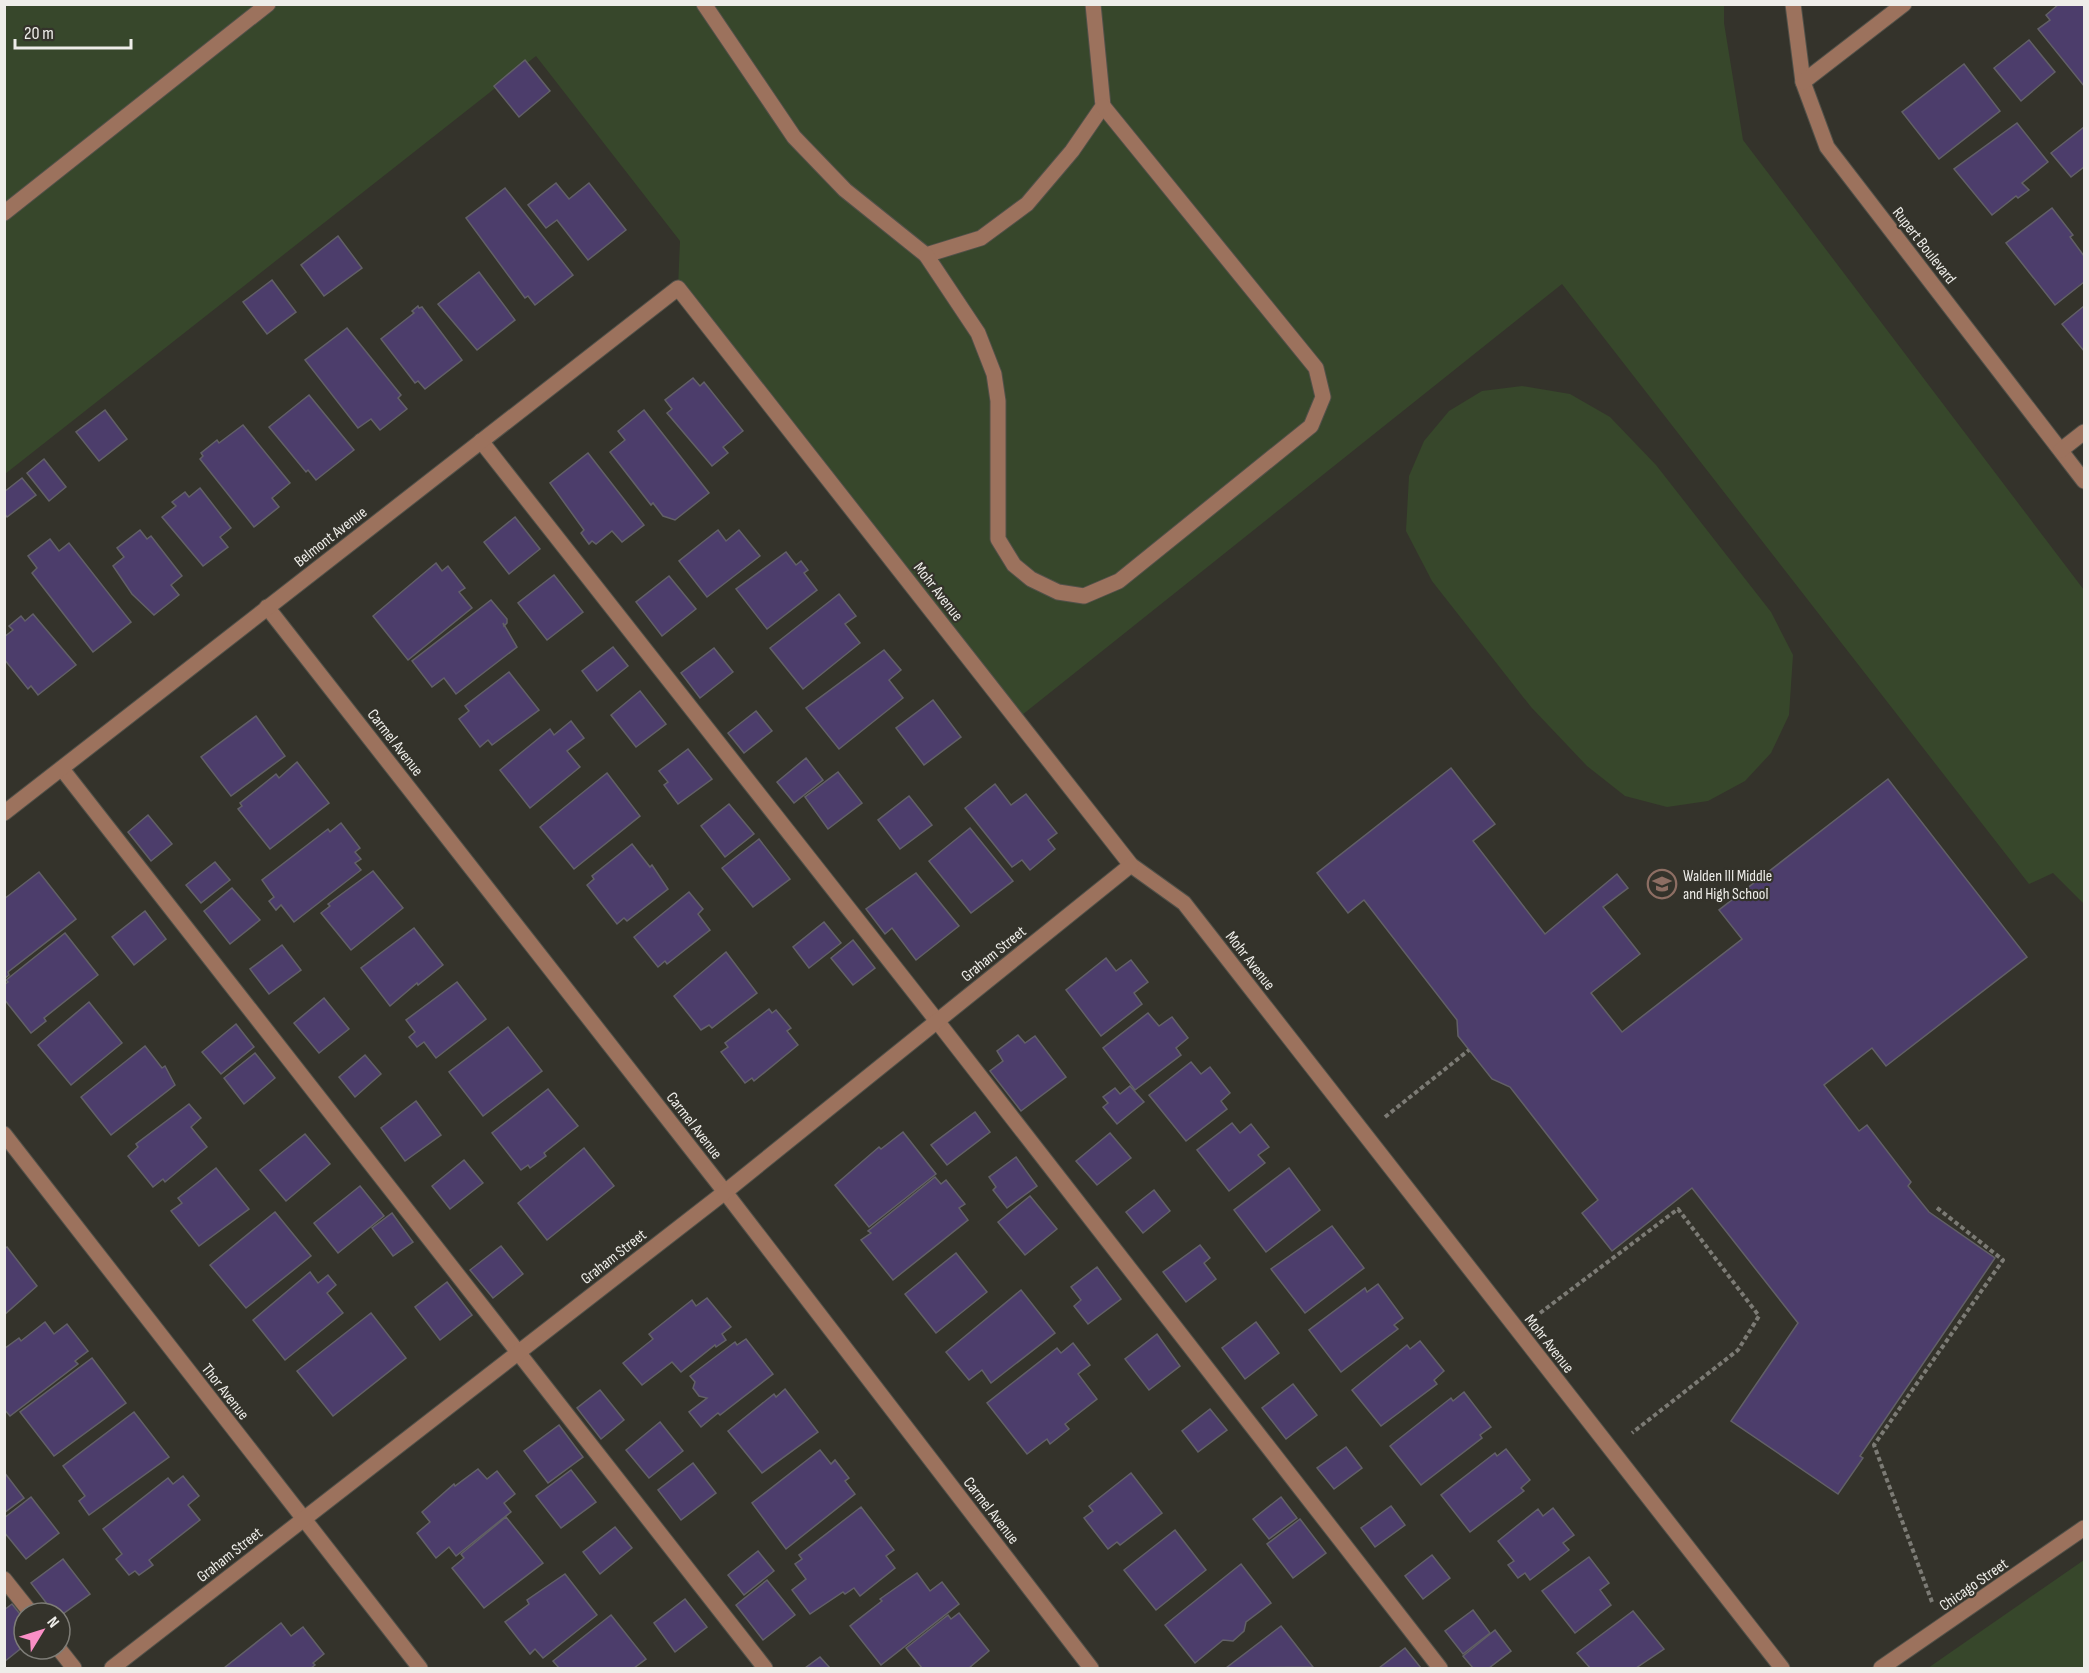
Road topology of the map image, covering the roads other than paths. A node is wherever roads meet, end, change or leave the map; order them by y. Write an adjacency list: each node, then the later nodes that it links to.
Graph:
1 (268, 4): 8 (street)
2 (704, 4): 9 (street)
3 (1093, 4): 7 (street)
4 (1793, 4): 6 (street, Rupert Boulevard)
5 (1904, 4): 6 (street)
6 (1803, 82): 13 (street, Rupert Boulevard)
7 (1103, 105): 9 (street); 9 (street)
8 (4, 213)
9 (926, 255)
10 (678, 288): 12 (street, Belmont Avenue); 18 (street, Mohr Avenue)
11 (2085, 432): 13 (street)
12 (481, 441): 15 (street, Belmont Avenue); 19 (street)
13 (2061, 450): 14 (street, Rupert Boulevard)
14 (2085, 481)
15 (267, 607): 16 (street, Belmont Avenue); 21 (street, Carmel Avenue)
16 (62, 768): 17 (street, Belmont Avenue); 22 (street)
17 (4, 813)
18 (1131, 865): 19 (street, Graham Street); 32 (street, Mohr Avenue)
19 (937, 1021): 21 (street, Graham Street); 31 (street)
20 (4, 1134): 23 (street, Thor Avenue)
21 (725, 1192): 22 (street, Graham Street); 30 (street, Carmel Avenue)
22 (518, 1353): 23 (street, Graham Street); 29 (street)
23 (303, 1519): 27 (street, Graham Street); 28 (street, Thor Avenue)
24 (2085, 1528): 33 (street, Chicago Street)
25 (4, 1579): 26 (street)
26 (21, 1601)
27 (112, 1668)
28 (420, 1668)
29 (765, 1668)
30 (1091, 1668)
31 (1440, 1668)
32 (1782, 1668)
33 (1881, 1668)

